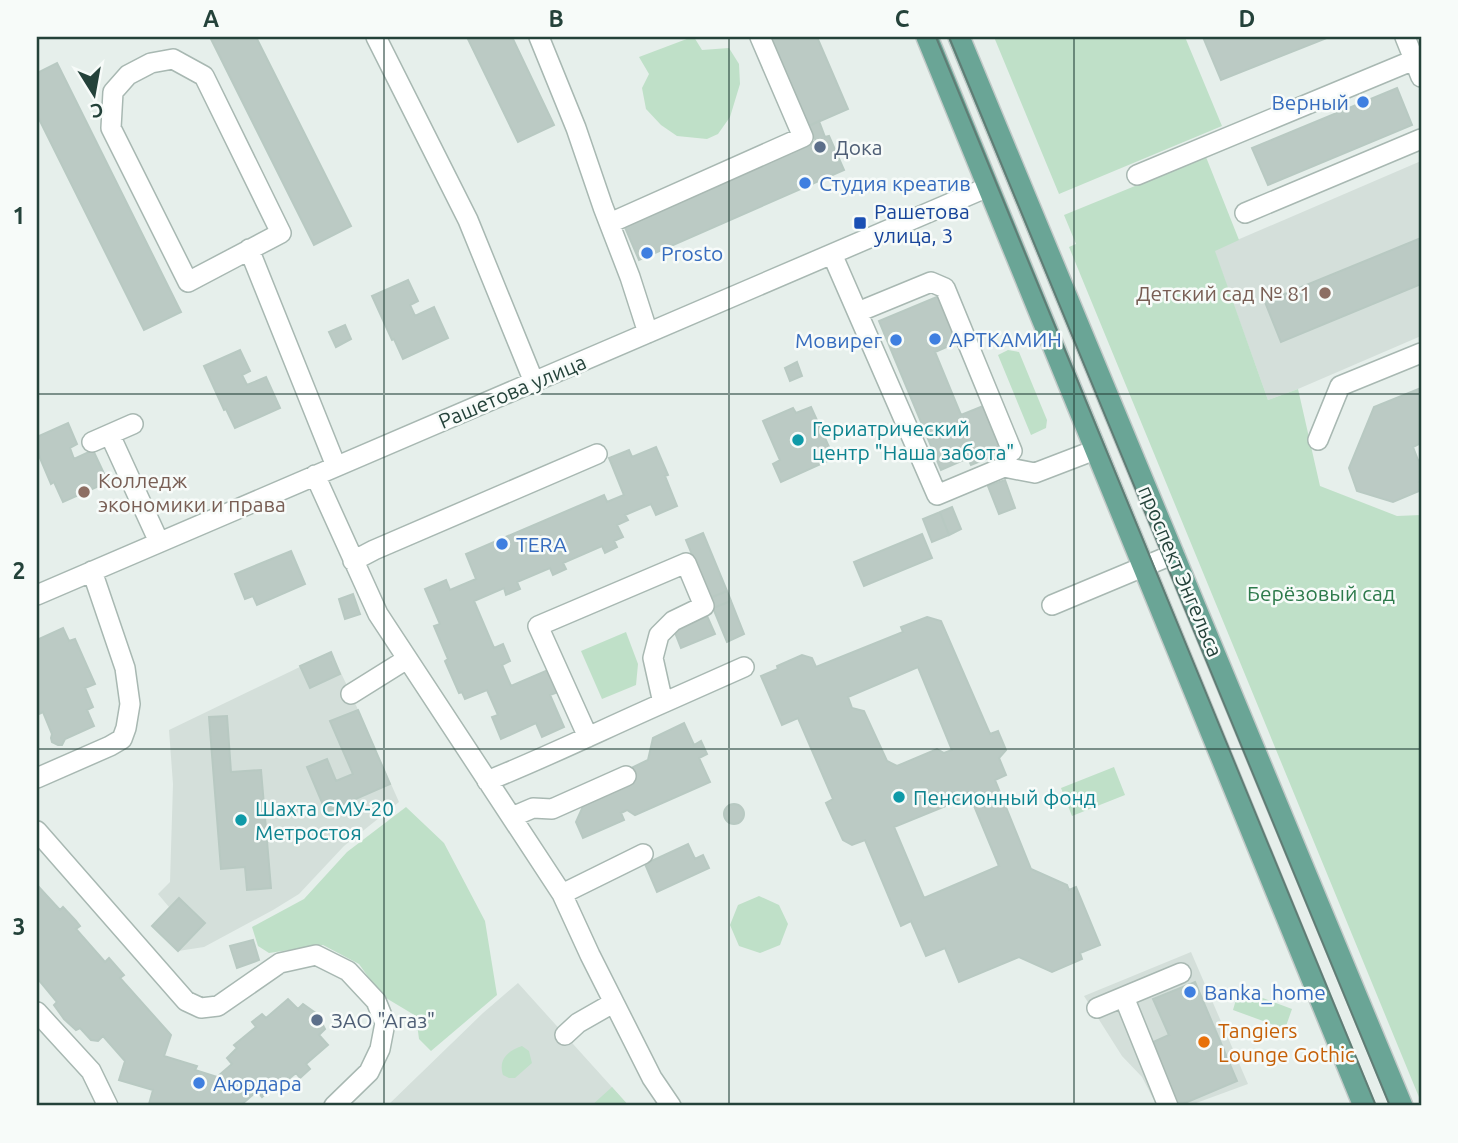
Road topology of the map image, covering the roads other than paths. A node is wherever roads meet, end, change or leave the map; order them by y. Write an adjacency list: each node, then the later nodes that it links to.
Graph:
1 (376, 37): 19 (street)
2 (539, 37): 13 (street)
3 (760, 37): 13 (street)
4 (927, 37): 11 (main road, проспект Энгельса)
5 (959, 37): 9 (main road, проспект Энгельса)
6 (1405, 37): 7 (street)
7 (1419, 64): 10 (street)
8 (1421, 139): 12 (street)
9 (1017, 175): 11 (main road); 28 (main road, проспект Энгельса)
10 (1137, 175)
11 (988, 187): 15 (street, Рашетова улица); 22 (main road, проспект Энгельса)
12 (1245, 213)
13 (610, 223): 17 (street)
14 (249, 249): 14 (street); 25 (street)
15 (832, 254): 16 (street); 17 (street, Рашетова улица)
16 (858, 312): 22 (street); 23 (street)
17 (648, 333): 19 (street, Рашетова улица)
18 (1421, 352): 21 (street)
19 (534, 382): 25 (street, Рашетова улица)
20 (133, 424): 27 (street)
21 (1318, 440)
22 (1096, 450): 30 (main road, проспект Энгельса)
23 (1012, 451)
24 (597, 454): 29 (street)
25 (336, 466): 26 (street, Рашетова улица)
26 (315, 475): 27 (street, Рашетова улица); 29 (street)
27 (159, 542): 31 (street, Рашетова улица)
28 (1174, 554): 30 (street); 57 (main road, проспект Энгельса)
29 (353, 561): 34 (street)
30 (1144, 567): 33 (street); 52 (main road, проспект Энгельса)
31 (92, 571): 32 (street, Рашетова улица); 40 (street)
32 (37, 595)
33 (1052, 605)
34 (407, 659): 36 (street); 41 (street)
35 (744, 667): 37 (street)
36 (351, 694)
37 (663, 703): 38 (street); 38 (street)
38 (589, 737): 41 (street)
39 (626, 776): 42 (street)
40 (37, 778)
41 (487, 780): 42 (street)
42 (512, 817): 45 (street)
43 (37, 831): 54 (street)
44 (643, 854): 45 (street)
45 (562, 894): 48 (street)
46 (1181, 973): 47 (street)
47 (1124, 997): 49 (street); 56 (street)
48 (613, 1003): 51 (street); 55 (street)
49 (1097, 1008)
50 (37, 1012): 53 (street)
51 (565, 1035)
52 (1361, 1105)
53 (108, 1106)
54 (334, 1106)
55 (671, 1106)
56 (1168, 1106)
57 (1402, 1106)

